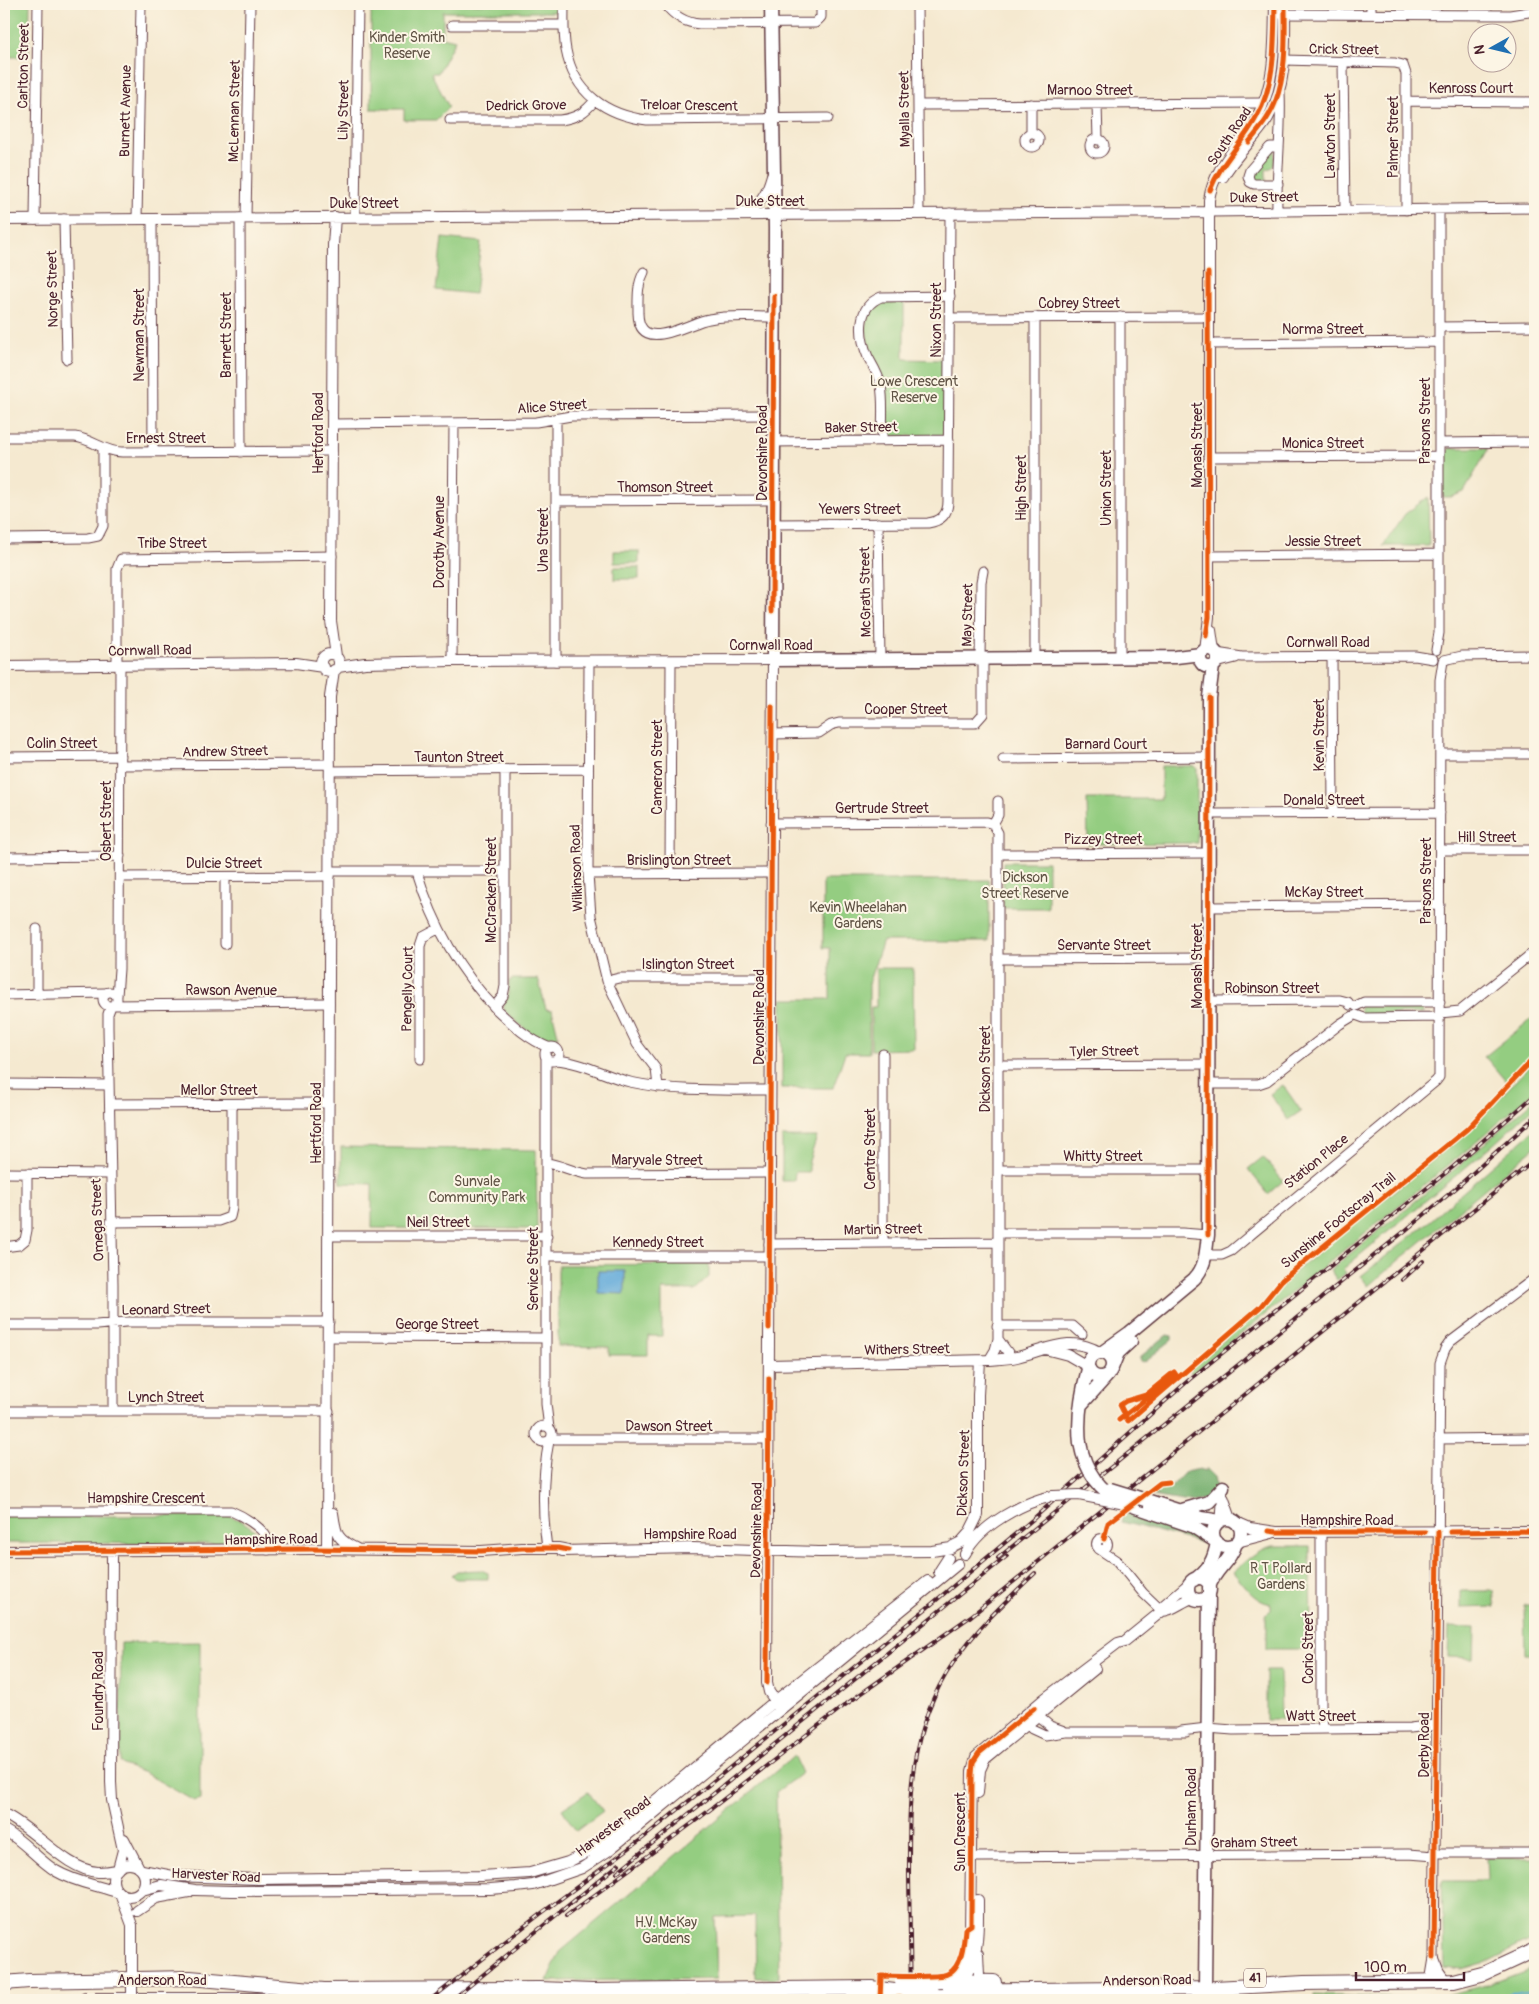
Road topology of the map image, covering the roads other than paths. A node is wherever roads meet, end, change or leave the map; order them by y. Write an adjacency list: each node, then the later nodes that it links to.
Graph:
1 (38, 4): 54 (street, Carlton Street)
2 (141, 4): 51 (street, Burnett Avenue)
3 (250, 4): 49 (street, McLennan Street)
4 (358, 4): 48 (street, Lily Street)
5 (564, 4): 17 (street, Treloar Crescent)
6 (665, 4): 15 (street)
7 (767, 4): 15 (main road)
8 (771, 4): 15 (main road)
9 (821, 4): 15 (street)
10 (917, 4): 28 (street, Myalla Street)
11 (1371, 4): 14 (street)
12 (1280, 9): 14 (street); 18 (street, South Road); 25 (street, South Road)
13 (1535, 11): 14 (street)
14 (1370, 14)
15 (771, 24): 30 (main road, Devonshire Road)
16 (452, 25): 17 (street)
17 (564, 25): 22 (street, Treloar Crescent)
18 (1284, 60): 19 (street, Crick Street); 21 (street, South Road)
19 (1344, 62): 20 (street, Crick Street); 39 (street, Lawton Street)
20 (1403, 65): 23 (street, Palmer Street)
21 (1280, 90): 34 (street, South Road); 42 (street, South Road)
22 (595, 100): 30 (street, Treloar Crescent); 31 (street, Dedrick Grove)
23 (1406, 101): 24 (street, Kenross Court); 40 (street, Palmer Street)
24 (1535, 102)
25 (1263, 103): 27 (street, Marnoo Street); 42 (street, South Road)
26 (1031, 104): 27 (street, Marnoo Street); 28 (street, Marnoo Street); 32 (street)
27 (1097, 104): 33 (street)
28 (918, 105): 44 (street, Myalla Street)
29 (828, 118): 30 (street, Treloar Crescent)
30 (772, 119): 35 (main road, Devonshire Road)
31 (450, 120)
32 (1031, 132)
33 (1098, 140)
34 (1278, 147): 36 (street, South Road); 36 (street)
35 (773, 171): 43 (street); 46 (main road, Devonshire Road)
36 (1278, 184): 41 (street, South Road)
37 (1535, 208): 38 (street, Duke Street)
38 (1439, 209): 40 (street, Duke Street); 63 (street, Parsons Street)
39 (1344, 210): 40 (street, Duke Street); 41 (street, Duke Street)
40 (1406, 210)
41 (1277, 211): 42 (street, Duke Street)
42 (1209, 212): 45 (street, Duke Street); 60 (street, Monash Street)
43 (739, 214): 46 (street, Duke Street); 48 (street, Duke Street)
44 (919, 214): 45 (street, Duke Street); 46 (street, Duke Street)
45 (950, 214): 56 (street, Nixon Street)
46 (774, 215): 57 (main road, Devonshire Road)
47 (332, 217): 48 (street, Duke Street); 49 (street, Duke Street); 70 (street, Hertford Road)
48 (354, 217)
49 (243, 218): 52 (street, Duke Street); 80 (street, Barnett Street)
50 (64, 219): 51 (street, Duke Street); 54 (street, Duke Street); 66 (street, Norge Street)
51 (137, 219): 52 (street, Duke Street)
52 (152, 219): 79 (street, Newman Street)
53 (4, 220): 54 (street, Duke Street)
54 (35, 220)
55 (644, 272): 57 (street)
56 (950, 296): 61 (street, Nixon Street); 72 (street)
57 (774, 317): 67 (main road, Devonshire Road)
58 (1035, 317): 59 (street, Cobrey Street); 61 (street, Cobrey Street); 96 (street, High Street)
59 (1120, 317): 60 (street, Cobrey Street); 97 (street, Union Street)
60 (1208, 317): 65 (street, Monash Street)
61 (950, 318): 73 (street, Nixon Street)
62 (1535, 326): 63 (street)
63 (1439, 327): 64 (street, Parsons Street)
64 (1439, 342): 65 (street, Norma Street); 76 (street, Parsons Street)
65 (1208, 344): 82 (street, Monash Street)
66 (67, 359)
67 (773, 415): 68 (street, Alice Street); 74 (main road, Devonshire Road)
68 (556, 419): 69 (street, Alice Street); 84 (street, Una Street)
69 (454, 423): 70 (street, Alice Street); 102 (street, Dorothy Avenue)
70 (332, 424): 78 (street, Hertford Road)
71 (4, 437): 77 (street, Ernest Street)
72 (882, 440): 73 (street, Baker Street); 74 (street, Baker Street)
73 (949, 440): 85 (street, Nixon Street)
74 (773, 442): 83 (main road, Devonshire Road)
75 (1535, 442): 76 (street)
76 (1439, 444): 81 (street, Parsons Street)
77 (103, 448): 79 (street, Ernest Street); 88 (street)
78 (332, 451): 80 (street, Ernest Street); 90 (street, Hertford Road)
79 (153, 452): 80 (street, Ernest Street)
80 (240, 452)
81 (1438, 456): 82 (street, Monica Street); 89 (street, Parsons Street)
82 (1208, 457): 91 (street, Monash Street)
83 (773, 500): 84 (street, Thomson Street); 87 (main road, Devonshire Road)
84 (557, 501): 103 (street, Una Street)
85 (945, 515): 86 (street, Yewers Street)
86 (878, 523): 87 (street, Yewers Street); 101 (street, McGrath Street)
87 (773, 524): 100 (main road, Devonshire Road)
88 (4, 539)
89 (1438, 554): 91 (street, Jessie Street); 94 (street, Parsons Street)
90 (332, 556): 106 (street, Hertford Road); 107 (street, Tribe Street)
91 (1209, 556): 98 (street, Monash Street)
92 (983, 571): 99 (street, May Street)
93 (1535, 655): 94 (street, Cornwall Road)
94 (1439, 656): 95 (street, Cornwall Road); 110 (street, Parsons Street)
95 (1332, 657): 98 (street, Cornwall Road); 120 (street, Kevin Street)
96 (1035, 658): 97 (main road, Cornwall Road); 99 (main road, Cornwall Road)
97 (1120, 658): 98 (main road, Cornwall Road)
98 (1209, 658): 113 (main road, Monash Street)
99 (981, 659): 101 (main road, Cornwall Road); 109 (street, Cooper Street)
100 (773, 660): 101 (main road, Cornwall Road); 105 (street, Cornwall Road); 109 (street, Devonshire Road)
101 (880, 660)
102 (452, 661): 103 (street, Cornwall Road); 106 (street, Cornwall Road)
103 (556, 661): 104 (street, Cornwall Road)
104 (588, 661): 105 (street, Cornwall Road); 117 (street, Wilkinson Road)
105 (671, 661): 136 (street, Cameron Street)
106 (330, 663): 107 (street, Cornwall Road); 116 (street, Hertford Road)
107 (119, 665): 108 (street, Cornwall Road); 115 (street, Osbert Street)
108 (4, 666)
109 (772, 734): 123 (street, Devonshire Road)
110 (1440, 754): 111 (street); 121 (street, Parsons Street)
111 (1535, 754)
112 (4, 757): 115 (street, Colin Street)
113 (1209, 757): 114 (street, Barnard Court); 122 (main road, Monash Street)
114 (1003, 759)
115 (120, 761): 116 (street, Andrew Street); 129 (street, Osbert Street)
116 (330, 768): 118 (street, Taunton Street); 134 (street, Hertford Road)
117 (588, 769): 118 (street, Taunton Street); 135 (street, Wilkinson Road)
118 (505, 770): 131 (street, McCracken Street)
119 (998, 801): 124 (street, Dickson Street)
120 (1333, 813): 121 (street, Donald Street); 122 (street, Donald Street)
121 (1440, 813): 125 (street, Parsons Street)
122 (1209, 814): 127 (main road, Monash Street)
123 (771, 823): 124 (street, Gertrude Street); 133 (street, Devonshire Road)
124 (993, 824): 128 (street, Dickson Street)
125 (1440, 850): 126 (street, Hill Street); 139 (street, Parsons Street)
126 (1535, 850)
127 (1208, 853): 128 (street, Pizzey Street); 140 (main road, Monash Street)
128 (998, 854): 146 (street, Dickson Street)
129 (120, 856): 130 (street); 137 (street, Osbert Street)
130 (4, 857)
131 (505, 871): 132 (street, Dulcie Street); 155 (street, McCracken Street)
132 (417, 872): 134 (street, Dulcie Street); 142 (street)
133 (771, 873): 136 (street, Brislington Street); 147 (street, Devonshire Road)
134 (330, 874): 138 (street, Dulcie Street); 154 (street, Hertford Road)
135 (588, 874): 136 (street, Brislington Street); 148 (street, Wilkinson Road)
136 (670, 874)
137 (120, 877): 138 (street, Dulcie Street); 151 (street, Osbert Street)
138 (226, 877): 143 (street)
139 (1440, 905): 140 (street, McKay Street); 153 (street, Parsons Street)
140 (1208, 907): 145 (main road, Monash Street)
141 (37, 929): 150 (street)
142 (438, 929): 155 (street); 160 (street, Pengelly Court)
143 (225, 944)
144 (1535, 951): 157 (street)
145 (1208, 958): 146 (street, Servante Street); 152 (main road, Monash Street)
146 (999, 959): 162 (street, Dickson Street)
147 (770, 978): 148 (street, Islington Street); 168 (street, Devonshire Road)
148 (607, 981): 167 (street, Wilkinson Road)
149 (4, 995): 150 (street)
150 (37, 995): 151 (street)
151 (110, 999): 154 (street, Rawson Avenue); 166 (street, Omega Street)
152 (1209, 1001): 156 (street, Robinson Street); 161 (main road, Monash Street)
153 (1440, 1002): 156 (street, Robinson Street); 157 (street, Parsons Street)
154 (330, 1003): 169 (street, Hertford Road)
155 (494, 1007): 159 (street)
156 (1352, 1010): 157 (street); 165 (street)
157 (1440, 1015): 163 (street, Parsons Street)
158 (883, 1054): 184 (street, Centre Street)
159 (552, 1055): 167 (street); 172 (street, Service Street)
160 (420, 1059)
161 (1209, 1064): 162 (street, Tyler Street); 165 (main road, Monash Street)
162 (999, 1065): 173 (street, Dickson Street)
163 (1436, 1082): 187 (street, Station Place)
164 (4, 1084): 166 (street)
165 (1209, 1084): 174 (main road, Monash Street)
166 (109, 1085): 170 (street, Omega Street)
167 (654, 1086): 168 (street)
168 (770, 1090): 177 (street, Devonshire Road)
169 (329, 1103): 171 (street, Mellor Street); 181 (street, Hertford Road)
170 (110, 1104): 171 (street, Mellor Street); 178 (street, Omega Street)
171 (232, 1104): 179 (street)
172 (547, 1163): 177 (street, Maryvale Street); 182 (street, Service Street)
173 (998, 1170): 174 (street, Whitty Street); 183 (street, Dickson Street)
174 (1208, 1170): 180 (main road, Monash Street)
175 (4, 1173): 176 (street)
176 (27, 1173): 178 (street); 186 (street)
177 (769, 1173): 185 (street, Devonshire Road)
178 (110, 1174): 179 (street, Omega Street)
179 (110, 1222): 193 (street, Omega Street)
180 (1208, 1229): 183 (street, Martin Street); 187 (main road, Monash Street)
181 (329, 1236): 182 (street, Neil Street); 192 (street, Hertford Road)
182 (547, 1236): 188 (street, Service Street)
183 (998, 1238): 184 (street, Martin Street); 195 (street, Dickson Street)
184 (883, 1243): 185 (street, Martin Street)
185 (769, 1244): 189 (street, Devonshire Road)
186 (4, 1247)
187 (1209, 1255): 191 (main road)
188 (546, 1256): 189 (street, Kennedy Street); 198 (street, Service Street)
189 (769, 1256): 204 (street, Devonshire Road)
190 (1535, 1278): 214 (street, Derby Road)
191 (1159, 1312): 201 (main road); 206 (main road)
192 (329, 1322): 193 (street, Leonard Street); 197 (street, Hertford Road)
193 (113, 1323): 194 (street, Leonard Street); 209 (street, Omega Street)
194 (4, 1325)
195 (997, 1326): 196 (street); 199 (street, Dickson Street)
196 (1082, 1334)
197 (329, 1337): 198 (street, George Street); 210 (street, Hertford Road)
198 (546, 1338): 211 (street, Service Street)
199 (998, 1339): 202 (street); 203 (street, Dickson Street)
200 (1045, 1349): 201 (street, Withers Street); 202 (street, Withers Street); 205 (street)
201 (1101, 1353): 205 (main road); 206 (main road)
202 (1012, 1358): 203 (street, Withers Street)
203 (984, 1360): 204 (street, Withers Street); 238 (street, Dickson Street)
204 (769, 1365): 213 (street, Devonshire Road)
205 (1088, 1368): 206 (main road); 207 (main road, Hampshire Road)
206 (1111, 1370): 207 (main road)
207 (1079, 1409): 215 (main road, Hampshire Road, bridge)
208 (4, 1411): 209 (street, Lynch Street)
209 (113, 1411): 210 (street, Lynch Street)
210 (329, 1411): 217 (street, Hertford Road)
211 (544, 1434): 213 (street, Dawson Street); 229 (street, Service Street)
212 (1535, 1438): 214 (street)
213 (768, 1439): 236 (street, Devonshire Road)
214 (1439, 1439): 226 (street, Derby Road)
215 (1093, 1478): 218 (main road, Hampshire Road, bridge); 219 (main road, Hampshire Road, bridge)
216 (1223, 1489): 220 (main road); 222 (street)
217 (327, 1490): 231 (street, Hertford Road); 232 (street)
218 (1124, 1503): 219 (main road, Hampshire Road); 239 (street, Hampshire Road, bridge)
219 (1142, 1504): 220 (main road, Hampshire Road); 227 (main road, Hampshire Road)
220 (1182, 1510): 222 (main road, Hampshire Road)
221 (4, 1511): 230 (street, Hampshire Crescent)
222 (1227, 1521): 224 (street, Hampshire Road); 227 (main road); 228 (main road)
223 (1535, 1531): 226 (street, Hampshire Road)
224 (1276, 1532): 225 (street, Hampshire Road); 228 (street, Hampshire Road)
225 (1322, 1532): 226 (street, Hampshire Road); 252 (street, Corio Street)
226 (1438, 1532): 250 (street, Derby Road)
227 (1216, 1541): 228 (main road); 242 (main road, Sun Crescent)
228 (1236, 1542): 243 (main road)
229 (543, 1548): 233 (street, Hampshire Road); 235 (street, Hampshire Road)
230 (268, 1550): 231 (street, Hampshire Road); 237 (street, Hampshire Road)
231 (328, 1550): 232 (street, Hampshire Road)
232 (359, 1550): 235 (street, Hampshire Road)
233 (568, 1550): 235 (street, Hampshire Road); 236 (street, Hampshire Road)
234 (4, 1551): 237 (street, Hampshire Road)
235 (482, 1551)
236 (767, 1551): 238 (street, Hampshire Road); 247 (street, Devonshire Road)
237 (112, 1552): 256 (street, Foundry Road)
238 (950, 1552): 239 (street); 241 (street); 247 (street, Harvester Road)
239 (965, 1554): 241 (street)
240 (1116, 1561): 240 (street); 245 (street)
241 (958, 1564): 247 (street, Harvester Road)
242 (1193, 1580): 243 (main road); 244 (main road); 245 (street, Sun Crescent)
243 (1209, 1589): 244 (main road); 246 (main road, Durham Road)
244 (1194, 1599): 245 (street, Sun Crescent); 246 (main road, Durham Road)
245 (1160, 1613): 248 (street, Sun Crescent)
246 (1208, 1636): 251 (main road, Durham Road)
247 (778, 1705): 261 (street, Harvester Road); 264 (street, Harvester Road)
248 (1036, 1712): 249 (street, Sun Crescent); 253 (street, Watt Street)
249 (1024, 1722): 253 (street, Watt Street); 260 (street, Sun Crescent)
250 (1436, 1728): 252 (street, Watt Street); 257 (street, Derby Road)
251 (1207, 1730): 252 (street, Watt Street); 253 (street, Watt Street); 259 (main road, Durham Road)
252 (1321, 1730)
253 (1066, 1732)
254 (4, 1814): 262 (street)
255 (4, 1830): 265 (street)
256 (119, 1830): 261 (street, Foundry Road); 262 (street, Foundry Road)
257 (1435, 1853): 258 (street, Graham Street); 259 (street, Graham Street); 270 (street, Derby Road)
258 (1535, 1853)
259 (1206, 1856): 260 (street, Graham Street); 277 (main road, Durham Road)
260 (975, 1857): 268 (street, Sun Crescent); 276 (street, Sun Crescent)
261 (140, 1869): 262 (street); 263 (street)
262 (118, 1870): 265 (street)
263 (142, 1890): 264 (street, Harvester Road); 265 (street); 266 (street)
264 (195, 1890): 266 (street)
265 (119, 1893): 267 (street)
266 (137, 1911): 267 (street)
267 (132, 1925): 271 (street)
268 (978, 1941): 272 (street); 276 (street, Sun Crescent)
269 (1535, 1950): 274 (main road, Anderson Road / 41)
270 (1434, 1958): 273 (street, Derby Road); 274 (street, Derby Road)
271 (132, 1979): 275 (main road, Anderson Road / 41); 278 (main road, Anderson Road / 41); 283 (street)
272 (984, 1982): 276 (main road, Anderson Road / 41); 280 (main road, Anderson Road / 41)
273 (1430, 1982): 274 (main road, Anderson Road / 41); 277 (main road, Anderson Road / 41)
274 (1446, 1982)
275 (4, 1983)
276 (952, 1987): 279 (main road, Anderson Road / 41, bridge); 279 (main road, Anderson Road / 41, bridge); 280 (main road, Anderson Road / 41)
277 (1205, 1989): 280 (main road, Anderson Road / 41)
278 (589, 1991): 281 (main road, Anderson Road / 41); 283 (main road, Anderson Road / 41)
279 (897, 1992): 281 (main road, Anderson Road / 41)
280 (1071, 1993)
281 (734, 1995)
282 (86, 2000): 283 (main road, Anderson Road / 41)
283 (132, 2000)

